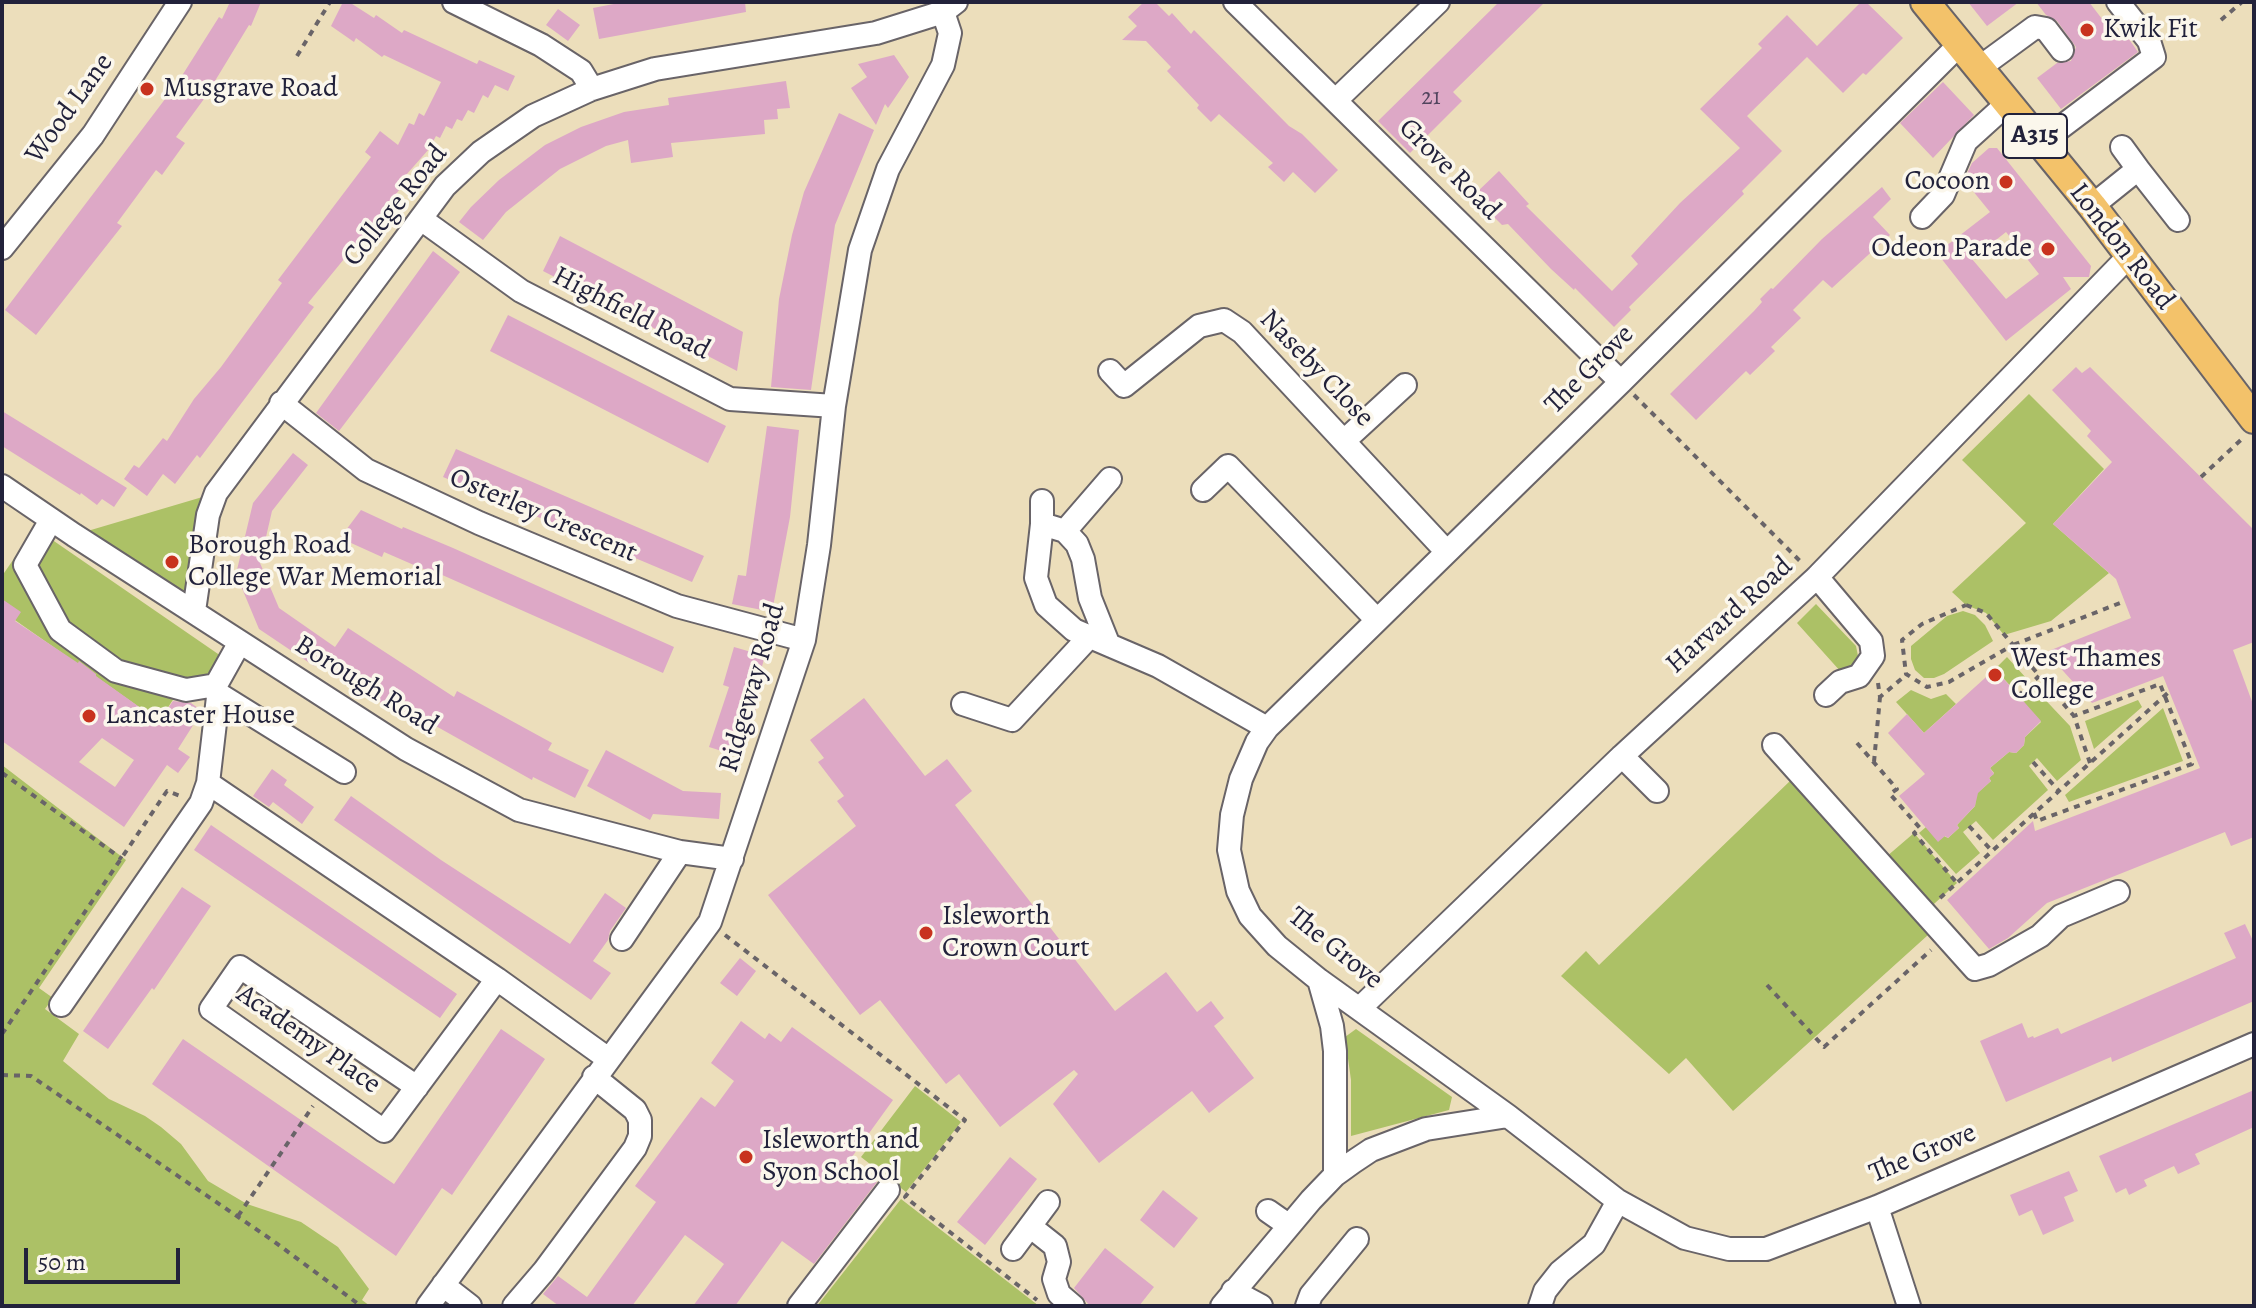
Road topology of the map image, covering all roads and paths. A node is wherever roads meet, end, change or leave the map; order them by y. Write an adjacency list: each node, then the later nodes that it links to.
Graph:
1 (180, 2): 25 (street, Wood Lane)
2 (330, 2): 13 (path)
3 (454, 2): 15 (street)
4 (1235, 2): 16 (street, Grove Road)
5 (1438, 2): 16 (street)
6 (1925, 2): 11 (main road, London Road / A315)
7 (2118, 2): 18 (street)
8 (2242, 2): 10 (path)
9 (949, 7): 15 (street, College Road); 31 (street, Ridgeway Road)
10 (2221, 20)
11 (1960, 44): 14 (main road, London Road / A315); 27 (street, The Grove)
12 (2062, 50): 14 (street)
13 (297, 56)
14 (1979, 68): 17 (main road, London Road / A315)
15 (592, 89): 23 (street, College Road)
16 (1336, 100): 27 (street, Grove Road)
17 (2008, 103): 18 (main road, London Road / A315); 22 (street)
18 (2040, 143): 21 (main road, London Road / A315)
19 (2122, 147): 20 (street)
20 (2138, 169): 21 (street); 24 (street)
21 (2092, 206): 26 (main road, London Road / A315)
22 (1922, 217)
23 (421, 219): 30 (street, College Road); 31 (street, Highfield Road)
24 (2178, 220)
25 (2, 248)
26 (2129, 256): 32 (main road, London Road / A315); 43 (street, Harvard Road)
27 (1621, 382): 42 (street, The Grove); 43 (path)
28 (1115, 384): 33 (street, Naseby Close)
29 (1405, 385): 33 (street)
30 (281, 403): 45 (street, College Road); 47 (street, Osterley Crescent)
31 (834, 406): 47 (street, Ridgeway Road)
32 (2249, 428): 34 (path)
33 (1344, 441): 42 (street, Naseby Close)
34 (2201, 477)
35 (1110, 479): 41 (street)
36 (2, 486): 39 (street, Borough Road)
37 (1203, 490): 46 (street)
38 (1042, 501): 40 (street)
39 (51, 520): 45 (street, Borough Road); 52 (street)
40 (1042, 524): 41 (street); 48 (street)
41 (1065, 531): 48 (street)
42 (1446, 551): 46 (street, The Grove)
43 (1817, 577): 54 (street); 63 (street, Harvard Road)
44 (2125, 601): 50 (path)
45 (194, 611): 49 (street, Borough Road)
46 (1377, 620): 60 (street, The Grove)
47 (804, 640): 77 (street, Ridgeway Road)
48 (1099, 640): 58 (street); 60 (street)
49 (240, 642): 52 (street); 75 (street, Borough Road)
50 (2013, 645): 50 (path); 51 (path)
51 (2039, 676): 56 (path); 59 (path)
52 (216, 689): 67 (street); 71 (street)
53 (2170, 691): 55 (path)
54 (1826, 695)
55 (2165, 695): 59 (path); 66 (path); 72 (path)
56 (2018, 696)
57 (1880, 697): 64 (path)
58 (963, 704)
59 (2074, 716): 66 (path)
60 (1267, 728): 85 (street, The Grove)
61 (1857, 743): 64 (path)
62 (1774, 745): 80 (street)
63 (1622, 756): 69 (street); 88 (street, Harvard Road)
64 (1874, 762): 78 (path)
65 (2033, 762): 70 (path)
66 (2090, 763): 70 (path)
67 (344, 772)
68 (2, 773): 76 (path)
69 (1657, 791)
70 (2059, 791): 72 (path)
71 (204, 793): 76 (path); 84 (street); 87 (street)
72 (2034, 813): 74 (path)
73 (1969, 826): 74 (path)
74 (1992, 851): 78 (path)
75 (680, 852): 77 (street, Borough Road); 82 (street)
76 (122, 859): 89 (path)
77 (732, 859): 81 (street, Ridgeway Road)
78 (1957, 883): 80 (path)
79 (2118, 892): 80 (street)
80 (1924, 913)
81 (710, 922): 91 (street, Ridgeway Road); 114 (path)
82 (622, 939)
83 (1936, 945): 86 (path)
84 (497, 979): 91 (street); 93 (street, Academy Place)
85 (1319, 980): 88 (street, The Grove); 96 (street)
86 (1767, 985)
87 (61, 1005)
88 (1360, 1008): 95 (street, The Grove)
89 (2, 1034)
90 (2254, 1044): 100 (street, The Grove)
91 (601, 1068): 107 (street, Ridgeway Road); 112 (street)
92 (2, 1075): 102 (path)
93 (417, 1087): 94 (street, Academy Place); 94 (street, Academy Place)
94 (325, 1089): 102 (path)
95 (1508, 1116): 96 (street); 98 (street, The Grove)
96 (1335, 1175): 103 (street)
97 (888, 1190): 113 (street)
98 (1618, 1201): 100 (street, The Grove); 118 (street)
99 (1048, 1202): 104 (street)
100 (1877, 1207): 119 (street)
101 (1268, 1211): 103 (street)
102 (238, 1216): 109 (path)
103 (1288, 1225): 108 (street)
104 (1031, 1227): 106 (street); 115 (street)
105 (1357, 1239): 117 (street)
106 (1013, 1249)
107 (443, 1285): 110 (street, Ridgeway Road); 111 (street)
108 (1228, 1299): 116 (street)
109 (361, 1306)
110 (428, 1306)
111 (470, 1306)
112 (514, 1306)
113 (799, 1306)
114 (1045, 1306)
115 (1073, 1306)
116 (1261, 1306)
117 (1307, 1306)
118 (1540, 1306)
119 (1909, 1306)

